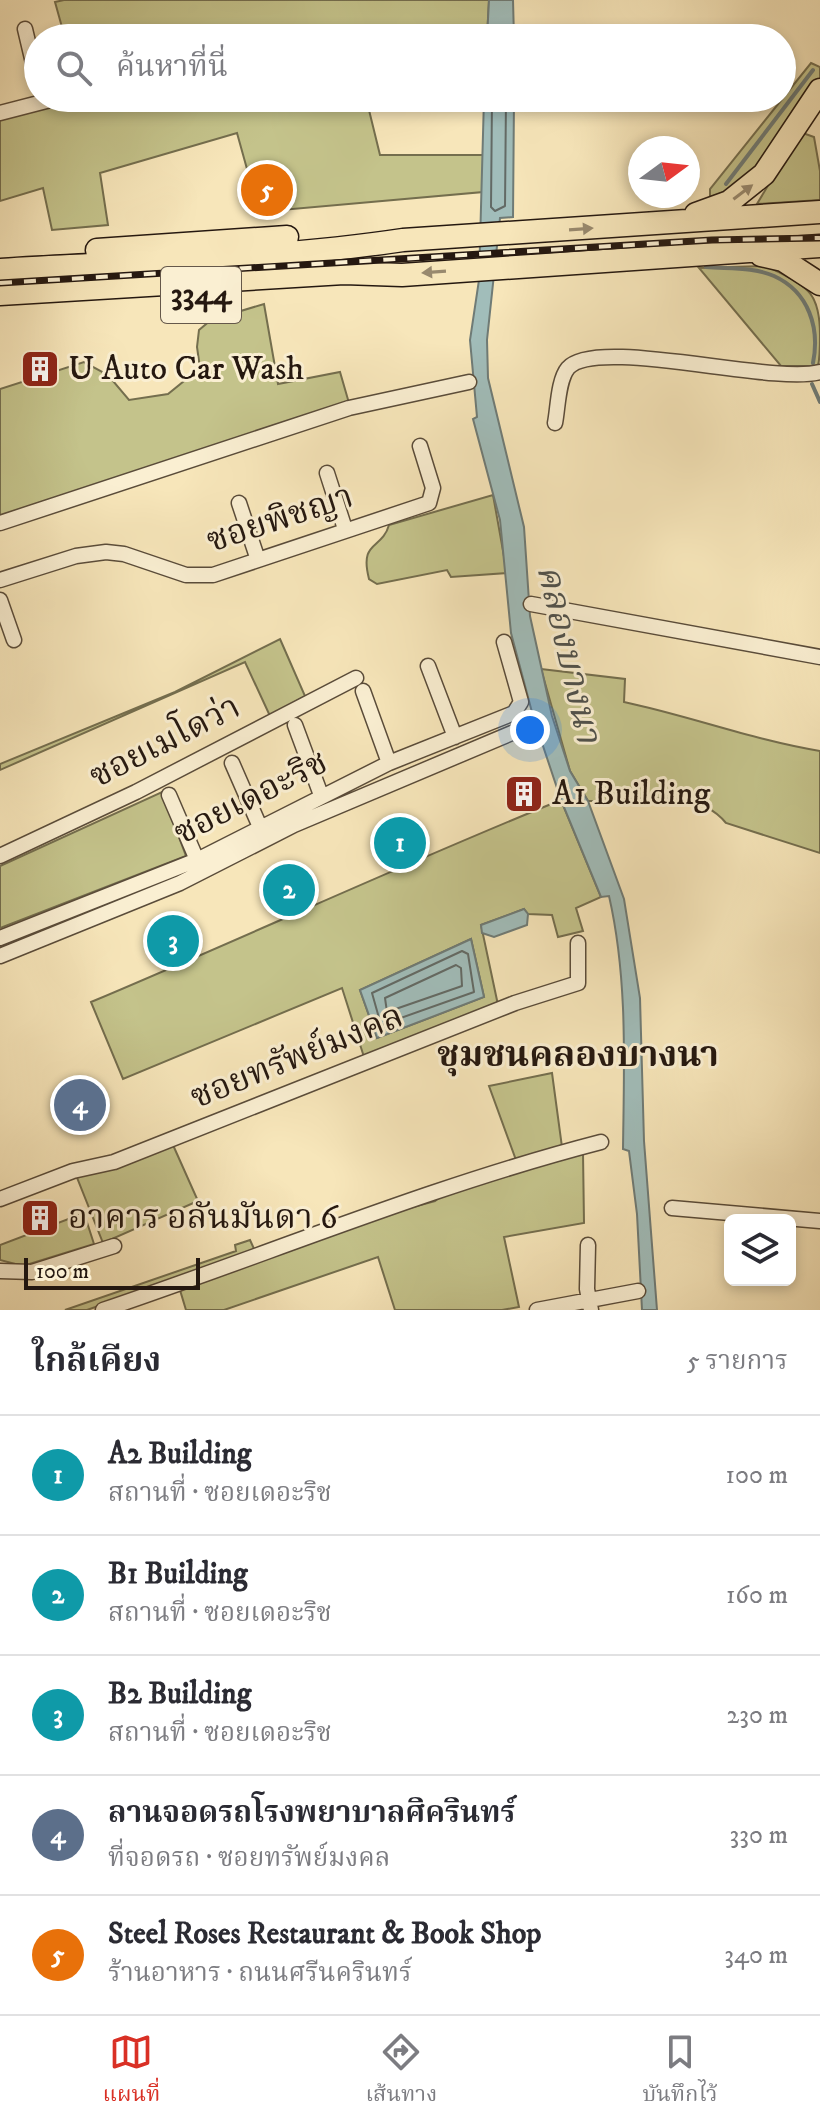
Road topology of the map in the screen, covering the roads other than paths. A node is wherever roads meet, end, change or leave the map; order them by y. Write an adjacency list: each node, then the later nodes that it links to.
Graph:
1 (820, 90): 5 (main road, one-way to 1)
2 (24, 106): 3 (street)
3 (0, 113)
4 (820, 212): 5 (main road, 3344)
5 (672, 222): 6 (main road, 3344, one-way to 5)
6 (403, 240): 9 (main road, 3344); 11 (main road, 3344)
7 (820, 246): 8 (main road, 3344)
8 (743, 251): 12 (main road, 3344, one-way to 12); 13 (main road)
9 (0, 256)
10 (0, 270): 11 (main road, 3344)
11 (159, 273): 12 (main road, 3344); 14 (main road, 3344)
12 (402, 275): 15 (main road, 3344)
13 (820, 284)
14 (0, 294)
15 (0, 309)
16 (820, 372): 18 (street)
17 (469, 382): 22 (street)
18 (555, 423)
19 (420, 446): 23 (street, ซอยพิชญา)
20 (327, 473): 23 (street)
21 (239, 503): 24 (street)
22 (0, 523)
23 (345, 529): 24 (street, ซอยพิชญา)
24 (258, 560): 25 (street, ซอยพิชญา)
25 (0, 580)
26 (0, 600): 28 (street)
27 (531, 604): 30 (street)
28 (14, 640)
29 (504, 642): 34 (street, ซอยเดอะริช)
30 (820, 657)
31 (428, 666): 34 (street)
32 (295, 725): 38 (street)
33 (519, 730): 44 (street)
34 (455, 737): 36 (street, ซอยเดอะริช)
35 (232, 763): 39 (street)
36 (389, 763): 38 (street, ซอยเดอะริช); 40 (street, ซอยเมโดว่า)
37 (169, 795): 41 (street)
38 (321, 795): 39 (street, ซอยเดอะริช)
39 (260, 827): 41 (street, ซอยเดอะริช)
40 (0, 856)
41 (197, 860): 42 (street, ซอยเดอะริช)
42 (0, 938)
43 (578, 943): 46 (street, ซอยทรัพย์มงคล)
44 (0, 956)
45 (601, 1142): 54 (street)
46 (0, 1199)
47 (672, 1208): 48 (street)
48 (820, 1221)
49 (588, 1245): 53 (street)
50 (114, 1246): 51 (street)
51 (0, 1271)
52 (638, 1291): 53 (street)
53 (590, 1305): 55 (street)
54 (103, 1310)
55 (537, 1310)

